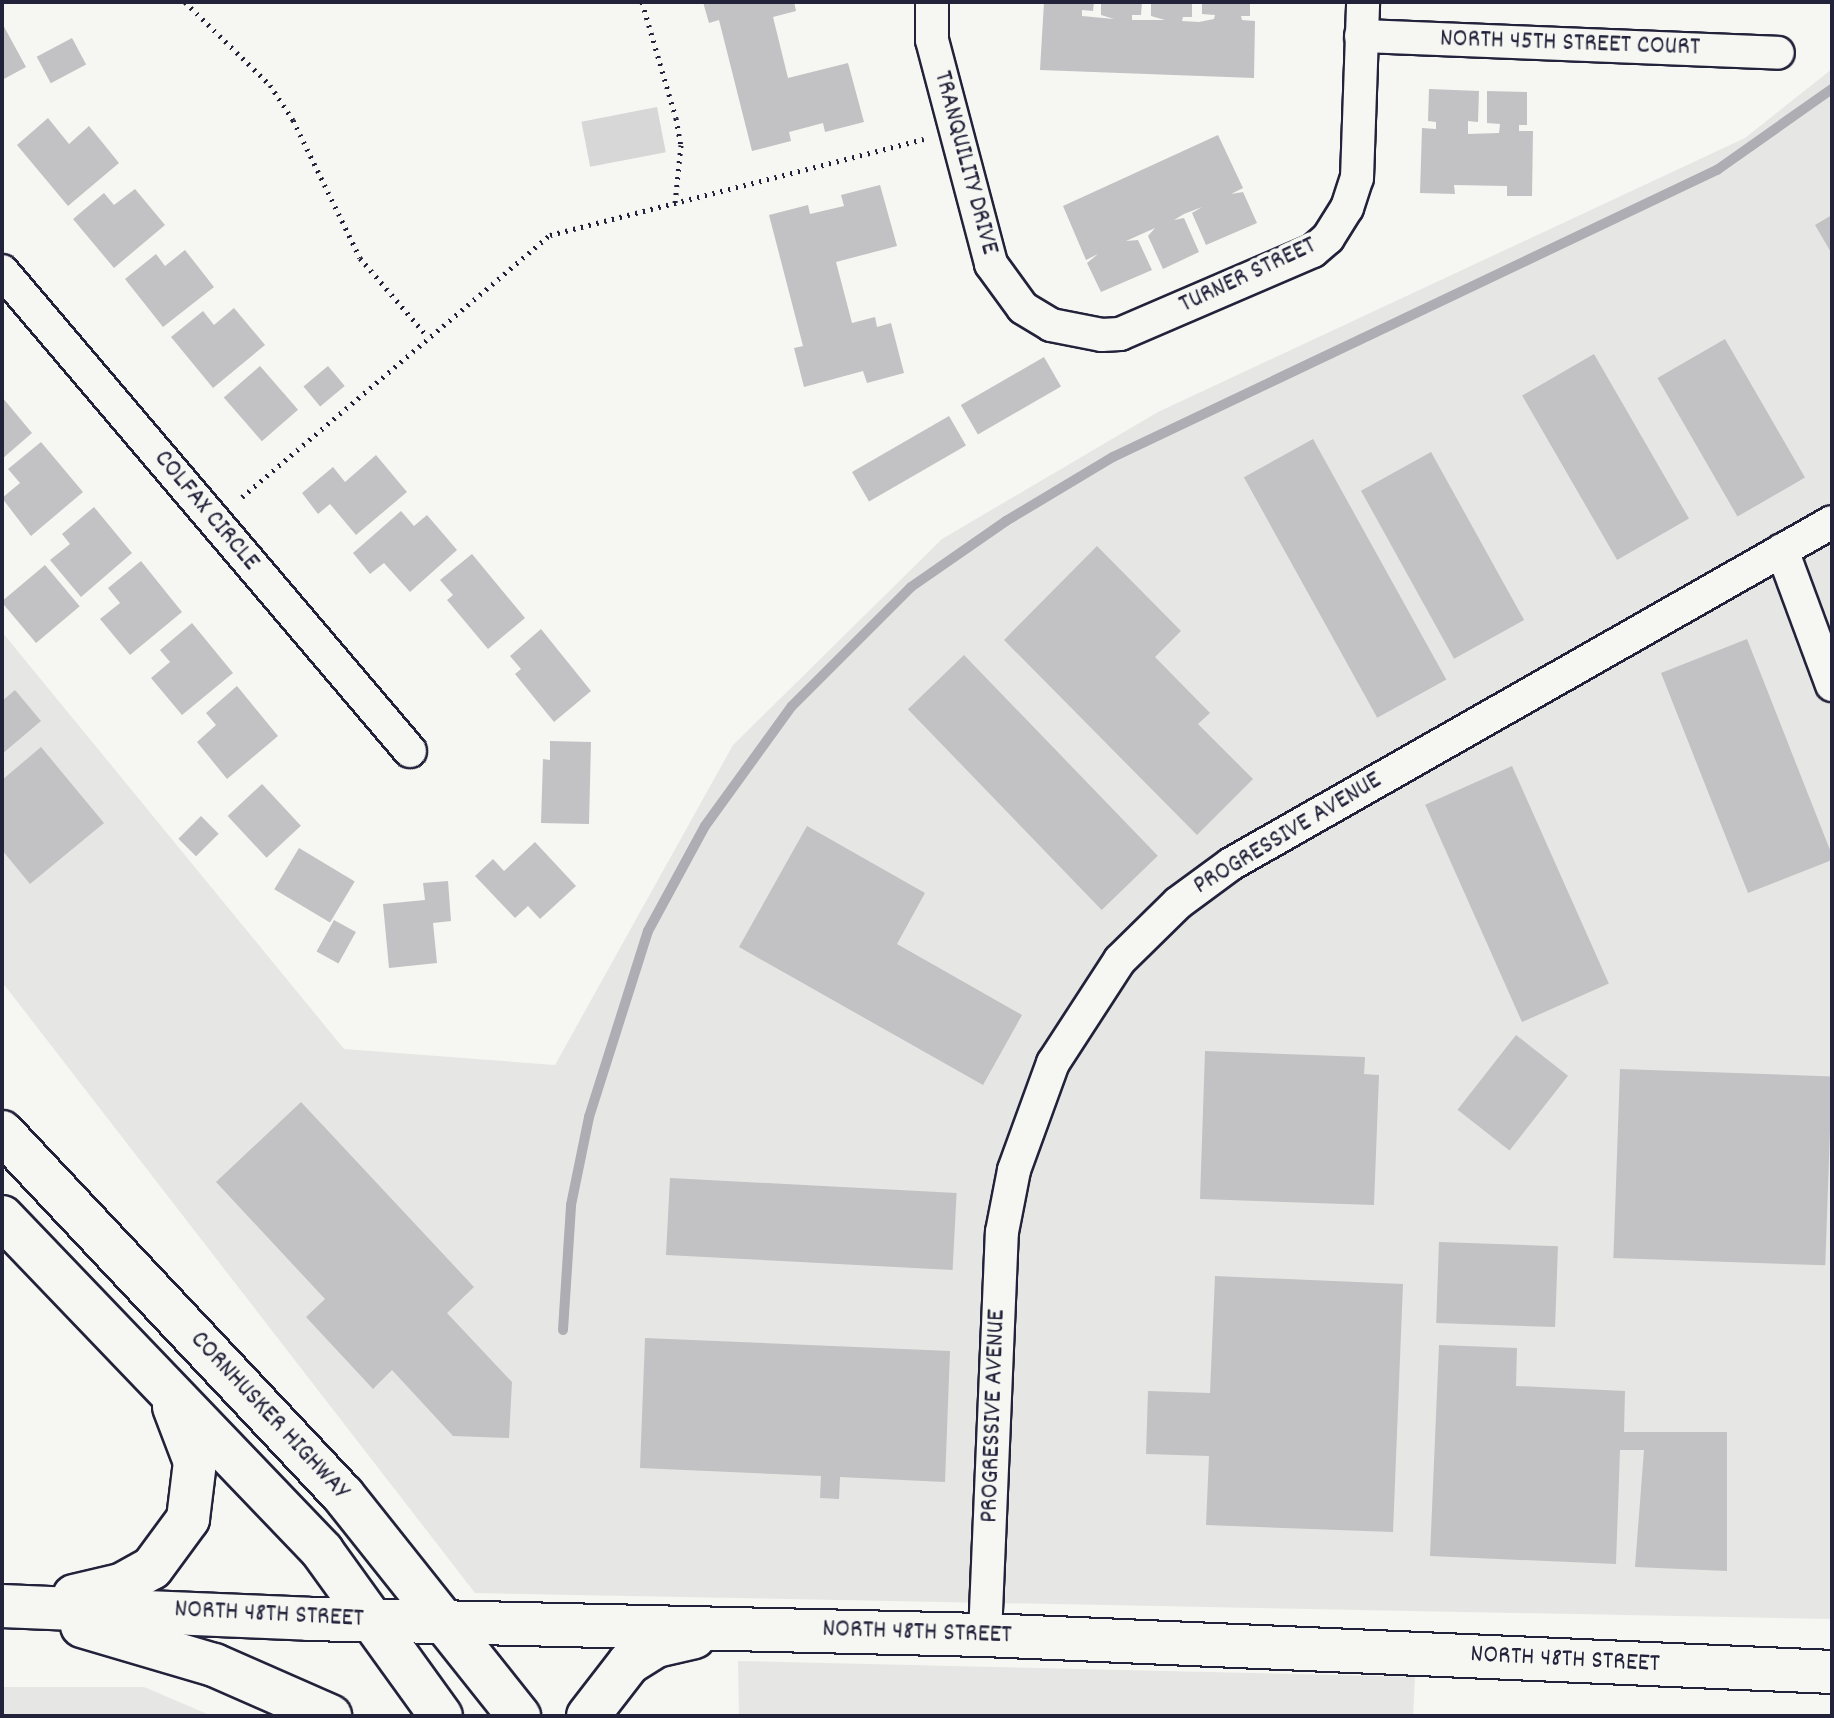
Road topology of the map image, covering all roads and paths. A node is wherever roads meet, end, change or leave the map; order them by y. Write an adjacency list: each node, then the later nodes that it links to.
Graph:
1 (185, 2): 11 (path)
2 (642, 2): 8 (path)
3 (932, 2): 7 (street, TRANQUILITY DRIVE)
4 (1363, 2): 5 (street, TURNER STREET)
5 (1361, 36): 6 (street, NORTH 45TH STREET COURT); 10 (street, TURNER STREET)
6 (1778, 53)
7 (956, 131): 8 (path); 10 (street, TRANQUILITY DRIVE)
8 (675, 203): 11 (path)
9 (2, 271): 16 (street, COLFAX CIRCLE)
10 (1120, 334)
11 (427, 336): 12 (path)
12 (242, 497)
13 (1832, 522): 14 (street, PROGRESSIVE AVENUE)
14 (1782, 550): 15 (street); 24 (street, PROGRESSIVE AVENUE)
15 (1832, 685)
16 (410, 751)
17 (2, 1132): 22 (main road, CORNHUSKER HIGHWAY)
18 (2, 1217): 19 (main road, CORNHUSKER HIGHWAY)
19 (164, 1388): 20 (main road); 21 (main road, CORNHUSKER HIGHWAY)
20 (2, 1607): 21 (main road, NORTH 48TH STREET); 26 (main road)
21 (373, 1620): 22 (main road, NORTH 48TH STREET); 27 (main road, CORNHUSKER HIGHWAY)
22 (446, 1622): 23 (main road, NORTH 48TH STREET); 28 (main road, CORNHUSKER HIGHWAY)
23 (756, 1628): 24 (main road, NORTH 48TH STREET); 29 (main road)
24 (985, 1635): 25 (main road, NORTH 48TH STREET)
25 (1832, 1672)
26 (330, 1716)
27 (441, 1716)
28 (519, 1716)
29 (588, 1716)

